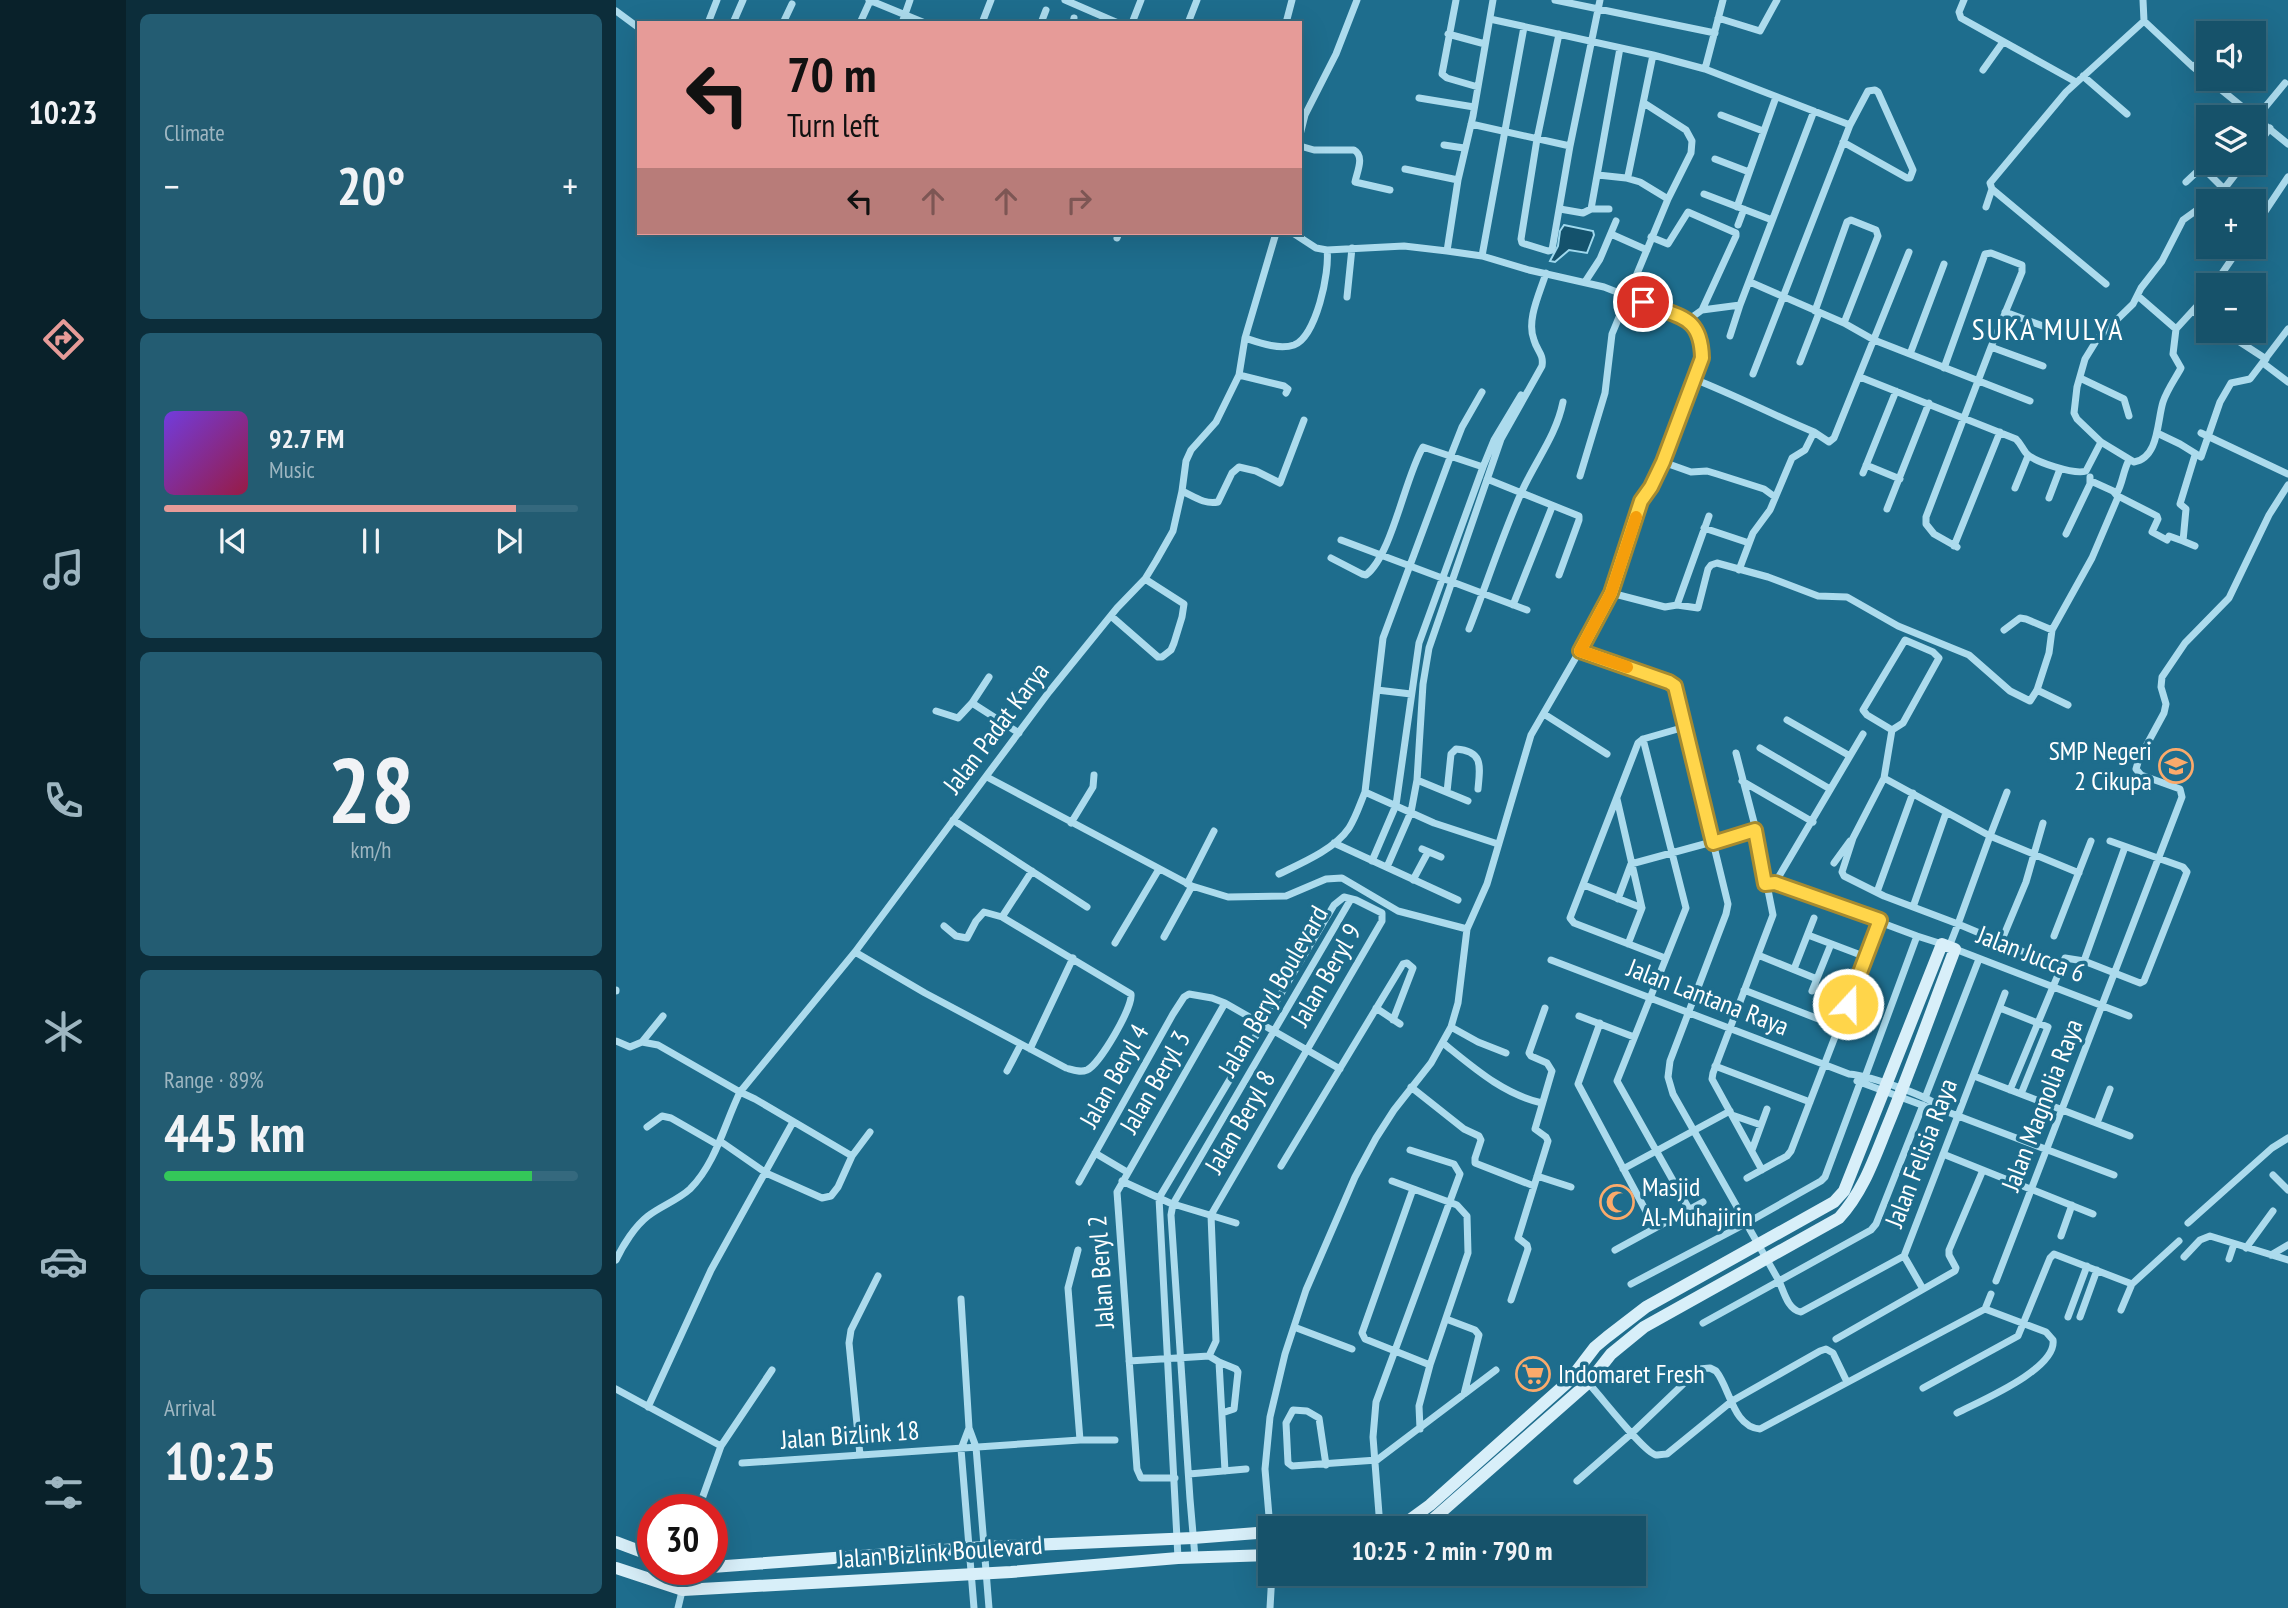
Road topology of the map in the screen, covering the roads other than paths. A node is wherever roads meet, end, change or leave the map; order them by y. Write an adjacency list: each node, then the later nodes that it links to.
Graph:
1 (717, 0): 25 (street)
2 (743, 0): 26 (street)
3 (869, 0): 23 (street); 28 (street)
4 (911, 0): 23 (street)
5 (991, 0): 29 (street)
6 (1065, 0): 31 (street)
7 (1141, 0): 32 (street)
8 (1197, 0): 33 (street)
9 (1292, 0): 34 (street)
10 (1357, 0): 62 (street)
11 (1456, 0): 39 (street)
12 (1493, 0): 24 (street)
13 (1555, 0): 19 (street)
14 (1723, 0): 22 (street)
15 (1777, 0): 22 (street)
16 (1964, 0): 42 (street)
17 (2143, 0): 35 (street)
18 (792, 4): 27 (street)
19 (1599, 4): 38 (street); 41 (street)
20 (1046, 10): 30 (street)
21 (616, 11): 36 (street)
22 (1718, 18): 38 (street)
23 (903, 19)
24 (1490, 19): 37 (street); 43 (street)
25 (709, 21)
26 (734, 21)
27 (784, 21)
28 (861, 21)
29 (983, 21)
30 (1042, 21)
31 (1113, 21)
32 (1133, 21)
33 (1189, 21)
34 (1287, 21)
35 (2144, 21): 47 (street); 50 (street)
36 (637, 27)
37 (1524, 27): 40 (street); 70 (street)
38 (1715, 33): 48 (street)
39 (1448, 34): 43 (street); 53 (street)
40 (1559, 34): 41 (street); 72 (street)
41 (1591, 40): 44 (street); 76 (street)
42 (2003, 42): 49 (street); 51 (street)
43 (1485, 44): 53 (street)
44 (1620, 48): 45 (street); 82 (street)
45 (1653, 54): 48 (street); 57 (street)
46 (2196, 65): 47 (street)
47 (2194, 67)
48 (1705, 69): 55 (street)
49 (1983, 70)
50 (2083, 76): 51 (street); 63 (street)
51 (2076, 82): 88 (street)
52 (2286, 83): 59 (street)
53 (1478, 87): 60 (street)
54 (2225, 91): 58 (street)
55 (1776, 97): 61 (street); 69 (street)
56 (1419, 98): 60 (street)
57 (1644, 103): 85 (street); 92 (street)
58 (2242, 105)
59 (2266, 106)
60 (1474, 107): 65 (street)
61 (1814, 111): 66 (street); 100 (street)
62 (1303, 113)
63 (2127, 114)
64 (1721, 115): 69 (street)
65 (1471, 124): 70 (street); 78 (street)
66 (1850, 125): 73 (street); 73 (street)
67 (2266, 125): 68 (street)
68 (2270, 128): 71 (street); 74 (street)
69 (1763, 131): 81 (street)
70 (1505, 132): 72 (street); 112 (street)
71 (2266, 134)
72 (1538, 139): 76 (street); 95 (street)
73 (1843, 142): 119 (street)
74 (2288, 144)
75 (1444, 145): 78 (street)
76 (1570, 145): 95 (street)
77 (1302, 147): 90 (street)
78 (1464, 148): 86 (street)
79 (1714, 159): 81 (street)
80 (1405, 169): 86 (street)
81 (1749, 172): 94 (street)
82 (1598, 175): 85 (street); 96 (street)
83 (2235, 175): 89 (street)
84 (2288, 177): 99 (street)
85 (1626, 178): 92 (street)
86 (1458, 180): 110 (street)
87 (2186, 182): 89 (street)
88 (1992, 189): 93 (street); 117 (street)
89 (2224, 189)
90 (1390, 190)
91 (1704, 194): 94 (street)
92 (1668, 199): 106 (street)
93 (1986, 207)
94 (1740, 208): 100 (street); 102 (street)
95 (1560, 209): 96 (street)
96 (1591, 209): 97 (street)
97 (1609, 209)
98 (2196, 210): 120 (street)
99 (2266, 210)
100 (1772, 220): 116 (street)
101 (1616, 221): 103 (street)
102 (1738, 225)
103 (1611, 234): 109 (street); 115 (street)
104 (1273, 235): 134 (street, Jalan Padat Karya)
105 (1296, 235): 108 (street)
106 (1651, 237): 109 (street); 124 (street)
107 (1353, 248): 108 (street); 110 (street); 121 (street)
108 (1327, 250): 134 (street)
109 (1647, 250): 118 (street)
110 (1447, 251): 112 (street)
111 (1909, 251): 135 (street)
112 (1482, 257): 114 (street)
113 (1944, 264): 138 (street)
114 (1546, 273): 115 (street); 139 (street)
115 (1585, 282): 118 (street)
116 (1750, 282): 119 (street); 122 (street)
117 (2106, 284)
118 (1629, 296): 128 (street); 174 (street)
119 (1784, 296): 125 (street); 144 (street)
120 (2138, 296): 130 (street); 147 (street)
121 (1347, 297)
122 (1740, 305): 124 (street); 133 (street)
123 (2196, 309): 127 (street)
124 (1702, 310): 128 (street)
125 (1817, 312): 129 (street); 129 (street); 141 (street)
126 (2005, 312): 132 (street); 137 (street); 143 (street)
127 (2194, 312): 130 (street)
128 (1688, 320): 148 (street)
129 (1844, 323): 135 (street)
130 (2176, 329): 162 (street)
131 (2288, 329): 140 (street)
132 (2062, 333)
133 (1730, 336)
134 (1245, 338): 145 (street, Jalan Padat Karya)
135 (1874, 340): 138 (street); 146 (street)
136 (2240, 343): 140 (street)
137 (1991, 347): 142 (street); 149 (street)
138 (1910, 354): 143 (street)
139 (1543, 358): 170 (street); 175 (street)
140 (2265, 361): 150 (street); 163 (street)
141 (1800, 362)
142 (2043, 366)
143 (1944, 368): 149 (street)
144 (1753, 374)
145 (1239, 375): 153 (street); 180 (street, Jalan Padat Karya)
146 (1860, 377): 151 (street); 160 (street)
147 (2080, 378): 157 (street); 164 (street)
148 (1694, 379): 160 (street); 169 (street)
149 (1978, 382): 154 (street); 158 (street)
150 (2288, 382)
151 (1895, 391): 156 (street); 176 (street)
152 (1482, 392): 165 (street)
153 (1286, 393)
154 (2030, 401)
155 (1563, 402): 181 (street)
156 (1929, 404): 158 (street); 176 (street)
157 (2129, 416)
158 (1965, 418): 161 (street); 161 (street)
159 (1304, 420): 180 (street)
160 (1814, 432): 183 (street)
161 (2000, 432): 167 (street)
162 (2157, 433): 166 (street); 168 (street)
163 (2205, 434): 166 (street); 173 (street)
164 (2101, 442): 168 (street); 172 (street)
165 (1451, 454): 170 (street); 194 (street); 196 (street)
166 (2195, 455): 191 (street)
167 (2028, 456): 171 (street); 179 (street)
168 (2129, 460): 182 (street)
169 (1663, 462): 183 (street); 203 (street)
170 (1483, 467): 199 (street)
171 (2060, 468): 172 (street); 184 (street)
172 (2086, 471): 177 (street)
173 (2288, 474)
174 (1580, 476)
175 (1487, 479): 181 (street); 201 (street)
176 (1900, 479): 186 (street)
177 (2091, 481): 182 (street); 189 (street)
178 (2288, 485): 265 (street, Jalan Magnolia Raya)
179 (2015, 488)
180 (1182, 491): 200 (street, Jalan Padat Karya)
181 (1521, 494): 185 (street); 202 (street)
182 (2117, 494): 191 (street); 210 (street)
183 (1775, 496): 192 (street)
184 (2049, 498)
185 (1552, 507): 198 (street); 204 (street)
186 (1887, 509)
187 (1709, 516): 188 (street)
188 (1704, 528): 192 (street); 205 (street)
189 (2066, 534)
190 (1341, 540): 194 (street)
191 (2183, 541): 193 (street)
192 (1749, 543): 197 (street)
193 (2195, 546)
194 (1381, 554): 195 (street); 196 (street)
195 (1331, 558)
196 (1409, 565): 199 (street); 215 (street)
197 (1739, 570): 205 (street); 216 (street)
198 (1559, 575)
199 (1441, 577): 201 (street); 213 (street)
200 (1145, 579): 207 (street, Jalan Padat Karya); 207 (street)
201 (1452, 582): 202 (street); 214 (street)
202 (1483, 593): 204 (street); 208 (street)
203 (1611, 593): 205 (street); 211 (street)
204 (1513, 605): 206 (street)
205 (1677, 605)
206 (1527, 610)
207 (1111, 616): 225 (street, Jalan Padat Karya)
208 (1469, 629)
209 (2004, 630): 210 (street)
210 (2052, 630): 216 (street)
211 (1580, 651): 221 (street); 223 (street)
212 (989, 677): 218 (street)
213 (1412, 682): 214 (street); 217 (street)
214 (1423, 684): 235 (street)
215 (1377, 690): 217 (street); 239 (street)
216 (2037, 690): 219 (street)
217 (1410, 694): 245 (street)
218 (972, 703): 220 (street); 225 (street)
219 (2068, 705)
220 (936, 711)
221 (1544, 714): 230 (street); 260 (street)
222 (1787, 720): 231 (street)
223 (1685, 727): 227 (street); 259 (street)
224 (1892, 730): 224 (street); 234 (street)
225 (1019, 733): 233 (street, Jalan Padat Karya)
226 (1863, 734): 231 (street)
227 (1643, 739): 243 (street); 262 (street)
228 (1760, 748): 238 (street)
229 (1736, 753): 236 (street)
230 (1607, 754)
231 (1850, 756): 238 (street)
232 (1094, 775): 251 (street)
233 (986, 777): 248 (street, Jalan Padat Karya); 251 (street)
234 (1884, 778): 242 (street); 255 (street)
235 (1416, 780): 240 (street); 246 (street)
236 (1742, 781): 249 (street); 252 (street)
237 (1478, 789): 240 (street)
238 (1830, 789): 249 (street)
239 (1365, 792): 245 (street); 258 (street)
240 (1447, 792): 244 (street)
241 (2007, 792): 254 (street)
242 (1913, 793): 247 (street); 279 (street)
243 (1617, 799): 268 (street); 278 (street)
244 (1468, 801)
245 (1396, 805): 246 (street); 266 (street)
246 (1411, 812): 260 (street); 269 (street)
247 (1946, 813): 254 (street); 284 (street)
248 (953, 820): 271 (street); 301 (street, Jalan Padat Karya)
249 (1813, 822): 275 (street)
250 (2043, 822): 263 (street)
251 (1071, 823): 270 (street)
252 (1755, 830): 259 (street); 276 (street)
253 (1214, 831): 277 (street)
254 (1990, 836): 263 (street); 289 (street)
255 (1853, 838): 267 (street); 279 (street)
256 (2091, 841): 272 (street)
257 (2110, 841): 261 (street)
258 (1334, 843): 266 (street); 273 (street)
259 (1713, 843): 262 (street); 323 (street)
260 (1498, 844): 291 (street)
261 (2124, 847): 265 (street); 309 (street)
262 (1670, 853): 268 (street); 306 (street)
263 (2034, 855): 272 (street); 296 (street)
264 (1440, 857): 274 (street)
265 (2159, 859): 311 (street, Jalan Magnolia Raya); 311 (street)
266 (1372, 860): 269 (street)
267 (1834, 863)
268 (1631, 864): 281 (street); 285 (street)
269 (1387, 867): 274 (street)
270 (1159, 869): 277 (street); 297 (street)
271 (1032, 871): 283 (street); 286 (street)
272 (2079, 873): 294 (street)
273 (1279, 874)
274 (1413, 880): 282 (street)
275 (1775, 883): 276 (street); 288 (street, Jalan Jucca 6)
276 (1765, 884): 302 (street)
277 (1189, 885): 291 (street); 295 (street)
278 (1584, 885): 281 (street); 298 (street)
279 (1877, 892): 284 (street)
280 (1351, 899): 332 (street, Jalan Beryl Boulevard); 332 (street, Jalan Beryl Boulevard); 339 (street, Jalan Beryl 9)
281 (1618, 899): 285 (street)
282 (1458, 900)
283 (1087, 907)
284 (1913, 907): 289 (street)
285 (1642, 908): 298 (street)
286 (1002, 917): 290 (street); 305 (street)
287 (1814, 918): 292 (street)
288 (1880, 920): 293 (street, Jalan Jucca 6); 303 (street)
289 (1958, 924): 296 (street); 300 (street)
290 (944, 926)
291 (1467, 929): 329 (street)
292 (1808, 935): 299 (street); 310 (street)
293 (1917, 936): 300 (street, Jalan Jucca 6); 346 (street)
294 (2054, 936)
295 (1164, 937)
296 (2001, 942): 304 (street)
297 (1115, 943)
298 (1628, 944): 306 (street)
299 (1832, 944): 303 (street); 312 (street)
300 (1949, 947): 307 (street, Jalan Jucca 6); 348 (street); 352 (street)
301 (855, 952): 336 (street); 351 (street, Jalan Padat Karya)
302 (1758, 955): 310 (street); 314 (street)
303 (1866, 957): 330 (street)
304 (2035, 957)
305 (1073, 958): 338 (street); 338 (street)
306 (1665, 958): 317 (street)
307 (1979, 959): 313 (street, Jalan Jucca 6); 355 (street)
308 (1552, 960): 317 (street, Jalan Lantana Raya)
309 (2084, 961): 311 (street); 313 (street)
310 (1794, 969): 312 (street)
311 (2114, 973): 319 (street, Jalan Magnolia Raya)
312 (1817, 979): 315 (street)
313 (2053, 988): 319 (street, Jalan Jucca 6); 328 (street)
314 (1744, 990): 330 (street); 331 (street)
315 (1812, 991)
316 (2005, 993): 322 (street, Jalan Felisia Raya)
317 (1649, 997): 323 (street, Jalan Lantana Raya); 333 (street)
318 (1225, 1003): 332 (street); 374 (street, Jalan Beryl 4); 381 (street, Jalan Beryl 3)
319 (2102, 1006): 326 (street, Jalan Jucca 6); 358 (street, Jalan Magnolia Raya)
320 (1376, 1008): 320 (street); 343 (street)
321 (1545, 1008): 356 (street)
322 (2000, 1008): 328 (street); 345 (street, Jalan Felisia Raya)
323 (1689, 1012): 331 (street, Jalan Lantana Raya); 365 (street)
324 (663, 1016): 335 (street)
325 (1579, 1016): 327 (street)
326 (2129, 1016)
327 (1600, 1023): 333 (street); 378 (street)
328 (2037, 1023): 350 (street); 353 (street)
329 (1451, 1027): 337 (street); 340 (street)
330 (1839, 1027): 341 (street)
331 (1729, 1028): 341 (street, Jalan Lantana Raya); 342 (street)
332 (1267, 1029): 339 (street); 395 (street, Jalan Beryl Boulevard); 395 (street, Jalan Beryl Boulevard)
333 (1634, 1037): 373 (street)
334 (616, 1041): 335 (street)
335 (642, 1042): 351 (street)
336 (1021, 1044): 338 (street); 344 (street)
337 (1443, 1044): 347 (street); 356 (street)
338 (1030, 1049)
339 (1306, 1051): 343 (street); 402 (street, Jalan Beryl 8)
340 (1506, 1052)
341 (1824, 1064): 346 (street, Jalan Lantana Raya); 354 (street)
342 (1715, 1066): 354 (street); 359 (street)
343 (1340, 1069): 377 (street)
344 (1007, 1071)
345 (1973, 1076): 350 (street); 360 (street, Jalan Felisia Raya)
346 (1862, 1080): 348 (street, Jalan Lantana Raya); 405 (street)
347 (1411, 1087): 390 (street); 441 (street)
348 (1885, 1088): 352 (street, Jalan Lantana Raya); 411 (street)
349 (2110, 1089): 362 (street)
350 (2010, 1090): 353 (street)
351 (740, 1092): 361 (street); 369 (street, Jalan Padat Karya)
352 (1901, 1093): 355 (street, Jalan Lantana Raya); 421 (street)
353 (2021, 1094): 358 (street)
354 (1810, 1102): 379 (street)
355 (1924, 1102): 360 (street, Jalan Lantana Raya); 426 (street)
356 (1542, 1103): 383 (street)
357 (1767, 1109): 363 (street)
358 (2062, 1110): 362 (street); 370 (street, Jalan Magnolia Raya)
359 (1731, 1113): 363 (street); 365 (street); 372 (street)
360 (1957, 1116): 370 (street, Jalan Lantana Raya); 375 (street, Jalan Felisia Raya)
361 (793, 1122): 376 (street); 382 (street)
362 (2097, 1123): 367 (street)
363 (1761, 1125): 372 (street)
364 (647, 1127): 369 (street)
365 (1693, 1131): 373 (street); 405 (street)
366 (870, 1132): 376 (street)
367 (2130, 1136)
368 (2288, 1138): 404 (street)
369 (719, 1143): 382 (street); 413 (street, Jalan Padat Karya)
370 (2047, 1149): 384 (street, Jalan Lantana Raya); 393 (street, Jalan Magnolia Raya)
371 (1410, 1150): 396 (street)
372 (1752, 1150): 379 (street)
373 (1657, 1151): 378 (street); 399 (street)
374 (1095, 1153): 381 (street); 389 (street, Jalan Beryl 4)
375 (1943, 1154): 380 (street); 417 (street, Jalan Felisia Raya)
376 (852, 1156): 382 (street)
377 (1281, 1166)
378 (1623, 1169): 406 (street)
379 (1762, 1170): 386 (street)
380 (1983, 1170): 393 (street); 430 (street, Jalan Magnolia Raya)
381 (1127, 1172): 387 (street, Jalan Beryl 3)
382 (766, 1173): 459 (street)
383 (1537, 1175): 390 (street); 391 (street)
384 (2114, 1175)
385 (2273, 1175): 394 (street)
386 (1747, 1178)
387 (1122, 1181): 395 (street); 447 (street, Jalan Beryl 2)
388 (1392, 1181): 392 (street)
389 (1079, 1182)
390 (1534, 1186): 433 (street)
391 (1571, 1187)
392 (1413, 1189): 396 (street); 444 (street)
393 (2031, 1189): 398 (street); 427 (street, Jalan Magnolia Raya)
394 (2288, 1190)
395 (1166, 1201): 402 (street); 446 (street); 446 (street)
396 (1450, 1202): 438 (street); 444 (street)
397 (1703, 1202): 399 (street)
398 (2072, 1205): 401 (street); 407 (street)
399 (1689, 1209): 406 (street)
400 (2273, 1211): 412 (street)
401 (2093, 1214)
402 (1211, 1215): 403 (street); 445 (street)
403 (1236, 1223)
404 (2188, 1223)
405 (1745, 1224): 411 (street); 429 (street)
406 (1655, 1228): 414 (street)
407 (2061, 1236)
408 (2179, 1241): 428 (street)
409 (2234, 1244): 412 (street); 418 (street); 419 (street)
410 (2288, 1245): 416 (street)
411 (1758, 1246): 421 (street); 452 (street)
412 (2246, 1248): 416 (street)
413 (618, 1250): 420 (street, Jalan Padat Karya)
414 (1615, 1250)
415 (1078, 1251): 465 (street)
416 (2270, 1255): 422 (street)
417 (1904, 1256): 426 (street, Jalan Felisia Raya); 430 (street)
418 (2184, 1257)
419 (2229, 1259)
420 (616, 1260)
421 (1766, 1260): 426 (street); 453 (street)
422 (2288, 1260)
423 (2087, 1266): 424 (street); 436 (street); 440 (street)
424 (2098, 1269): 428 (street); 437 (street)
425 (878, 1276): 470 (street)
426 (1779, 1281): 439 (street)
427 (1996, 1282)
428 (2132, 1283): 435 (street)
429 (1632, 1284)
430 (1923, 1289): 442 (street, Jalan Magnolia Raya)
431 (1992, 1294): 434 (street)
432 (961, 1300): 462 (street)
433 (1511, 1300)
434 (1985, 1309): 440 (street); 454 (street)
435 (2121, 1310)
436 (2068, 1317)
437 (2080, 1317)
438 (1446, 1319): 449 (street); 457 (street)
439 (1703, 1323)
440 (2024, 1324): 455 (street); 461 (street)
441 (1294, 1327): 443 (street); 480 (street)
442 (1836, 1339)
443 (1352, 1349)
444 (1396, 1351): 449 (street); 471 (street)
445 (1209, 1356): 446 (street); 448 (street)
446 (1173, 1358): 447 (street); 476 (street); 477 (street)
447 (1129, 1361): 477 (street, Jalan Beryl 2)
448 (1219, 1362): 460 (street); 460 (street)
449 (1430, 1365): 463 (street)
450 (772, 1370): 467 (street)
451 (1496, 1370): 457 (street)
452 (1577, 1371): 453 (street); 482 (street)
453 (1589, 1382): 464 (street); 483 (street)
454 (1847, 1382): 458 (street); 458 (street)
455 (1923, 1388)
456 (616, 1389): 459 (street)
457 (1464, 1395): 463 (street)
458 (1732, 1401): 464 (street); 464 (street)
459 (648, 1407): 467 (street)
460 (1222, 1413): 475 (street)
461 (1957, 1413)
462 (969, 1428): 468 (street); 469 (street)
463 (1420, 1429): 471 (street)
464 (1632, 1433): 478 (street)
465 (1080, 1440): 466 (street, Jalan Bizlink 18); 468 (street, Jalan Bizlink 18)
466 (1115, 1440)
467 (721, 1446): 479 (street)
468 (976, 1447): 469 (street, Jalan Bizlink 18); 488 (street)
469 (961, 1449): 470 (street, Jalan Bizlink 18); 488 (street)
470 (860, 1455): 472 (street, Jalan Bizlink 18)
471 (1377, 1460): 473 (street); 481 (street)
472 (742, 1463)
473 (1326, 1465): 473 (street)
474 (1246, 1469): 475 (street)
475 (1225, 1471): 476 (street)
476 (1189, 1474): 486 (street)
477 (1175, 1478): 485 (street)
478 (1577, 1481)
479 (704, 1494)
480 (1269, 1516)
481 (1380, 1516)
482 (1416, 1516)
483 (1437, 1516)
484 (1258, 1531): 486 (street, Jalan Bizlink Boulevard)
485 (1177, 1538): 486 (street, Jalan Bizlink Boulevard); 488 (street, Jalan Bizlink Boulevard); 492 (street)
486 (1193, 1538): 491 (street)
487 (616, 1542): 489 (street)
488 (977, 1547): 493 (street, Jalan Bizlink Boulevard); 496 (street); 497 (street)
489 (637, 1550)
490 (1258, 1555): 491 (street, Jalan Bizlink Boulevard)
491 (1195, 1557): 492 (street, Jalan Bizlink Boulevard)
492 (1178, 1558): 496 (street, Jalan Bizlink Boulevard)
493 (728, 1566)
494 (616, 1567): 495 (street, Jalan Bizlink Boulevard)
495 (637, 1572)
496 (986, 1572): 497 (street, Jalan Bizlink Boulevard); 506 (street)
497 (972, 1573): 502 (street, Jalan Bizlink Boulevard); 505 (street)
498 (674, 1585): 503 (street, Jalan Bizlink Boulevard)
499 (684, 1585): 503 (street)
500 (716, 1585): 502 (street)
501 (1271, 1586): 507 (street)
502 (717, 1589): 503 (street, Jalan Bizlink Boulevard)
503 (683, 1590): 504 (street)
504 (678, 1608)
505 (974, 1608)
506 (989, 1608)
507 (1270, 1608)

